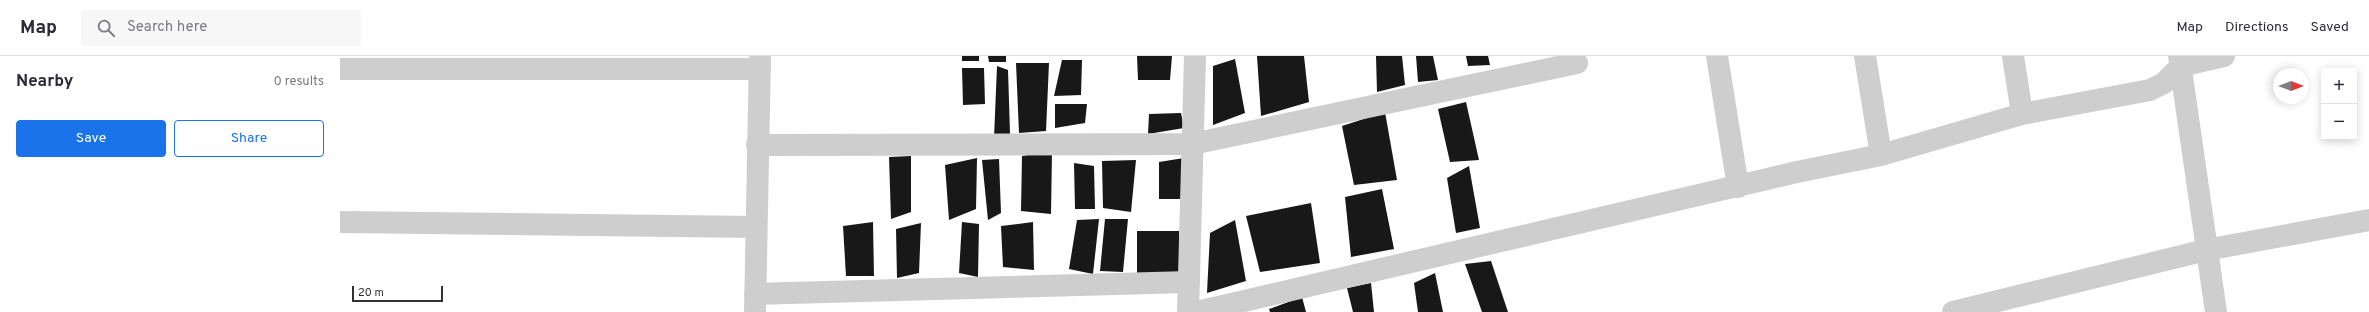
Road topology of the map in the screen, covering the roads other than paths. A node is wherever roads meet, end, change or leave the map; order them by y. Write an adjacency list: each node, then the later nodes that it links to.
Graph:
1 (1195, 56): 11 (street)
2 (1717, 56): 14 (street)
3 (1865, 56): 13 (street)
4 (2013, 56): 10 (street)
5 (2224, 56): 6 (street)
6 (2180, 61): 10 (street); 18 (street)
7 (760, 62): 9 (street); 12 (street)
8 (1578, 63): 11 (street)
9 (340, 69)
10 (2022, 114): 13 (street)
11 (1192, 144): 12 (street); 19 (street)
12 (757, 145): 17 (street)
13 (1881, 155): 14 (street)
14 (1738, 187): 22 (street)
15 (2369, 220): 18 (street)
16 (340, 222): 17 (street)
17 (756, 227): 20 (street)
18 (2206, 250): 23 (street); 24 (street)
19 (1188, 282): 20 (street); 21 (street)
20 (755, 303)
21 (1188, 312)
22 (1197, 312)
23 (1954, 312)
24 (2216, 312)

